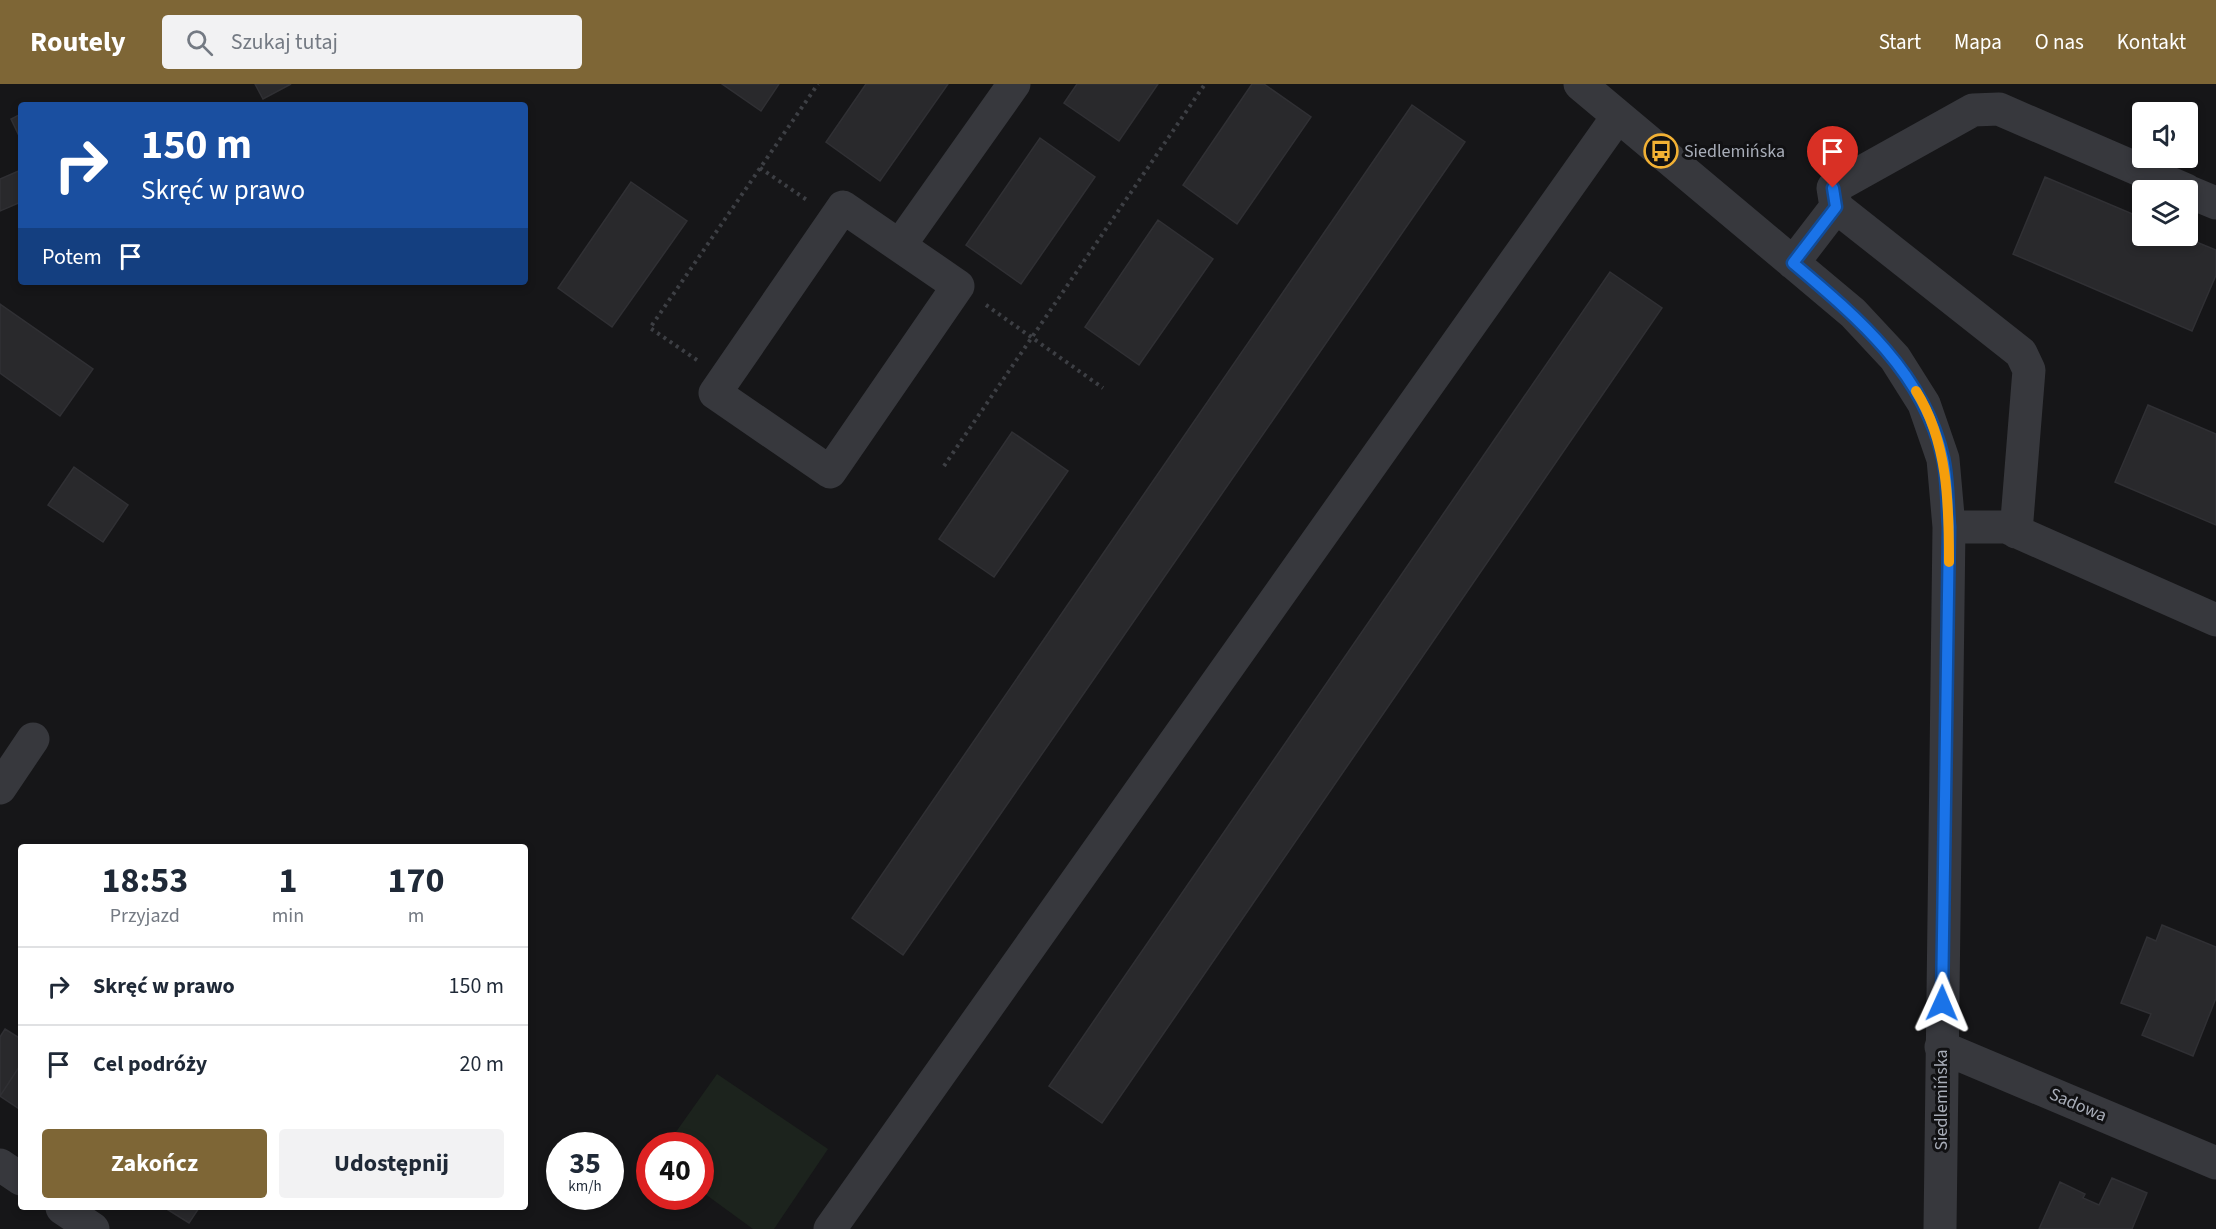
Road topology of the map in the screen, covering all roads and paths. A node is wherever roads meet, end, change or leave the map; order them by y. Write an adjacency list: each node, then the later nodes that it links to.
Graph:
1 (818, 84): 6 (path)
2 (1014, 84): 12 (street)
3 (1205, 84): 15 (path)
4 (1580, 84): 5 (street, Siedlemińska)
5 (1618, 116): 13 (street, Siedlemińska); 30 (street)
6 (760, 168): 11 (path); 16 (path)
7 (2162, 180): 10 (street)
8 (2198, 196): 9 (street)
9 (2216, 204)
10 (1836, 207): 13 (street); 20 (street)
11 (835, 219): 12 (street); 16 (street)
12 (900, 245): 14 (street)
13 (1793, 263): 19 (street, Siedlemińska)
14 (958, 286): 15 (path); 16 (street)
15 (1032, 338): 17 (path); 18 (path)
16 (725, 379)
17 (1104, 388)
18 (944, 466)
19 (1949, 527): 20 (street); 24 (street, Siedlemińska)
20 (2016, 531): 21 (street)
21 (2216, 620)
22 (33, 739): 23 (street)
23 (0, 788)
24 (1941, 1047): 25 (street, Sadowa); 31 (street, Siedlemińska)
25 (2216, 1163)
26 (0, 1165): 27 (street)
27 (18, 1177)
28 (65, 1210): 29 (street)
29 (93, 1229)
30 (830, 1229)
31 (1940, 1229)

